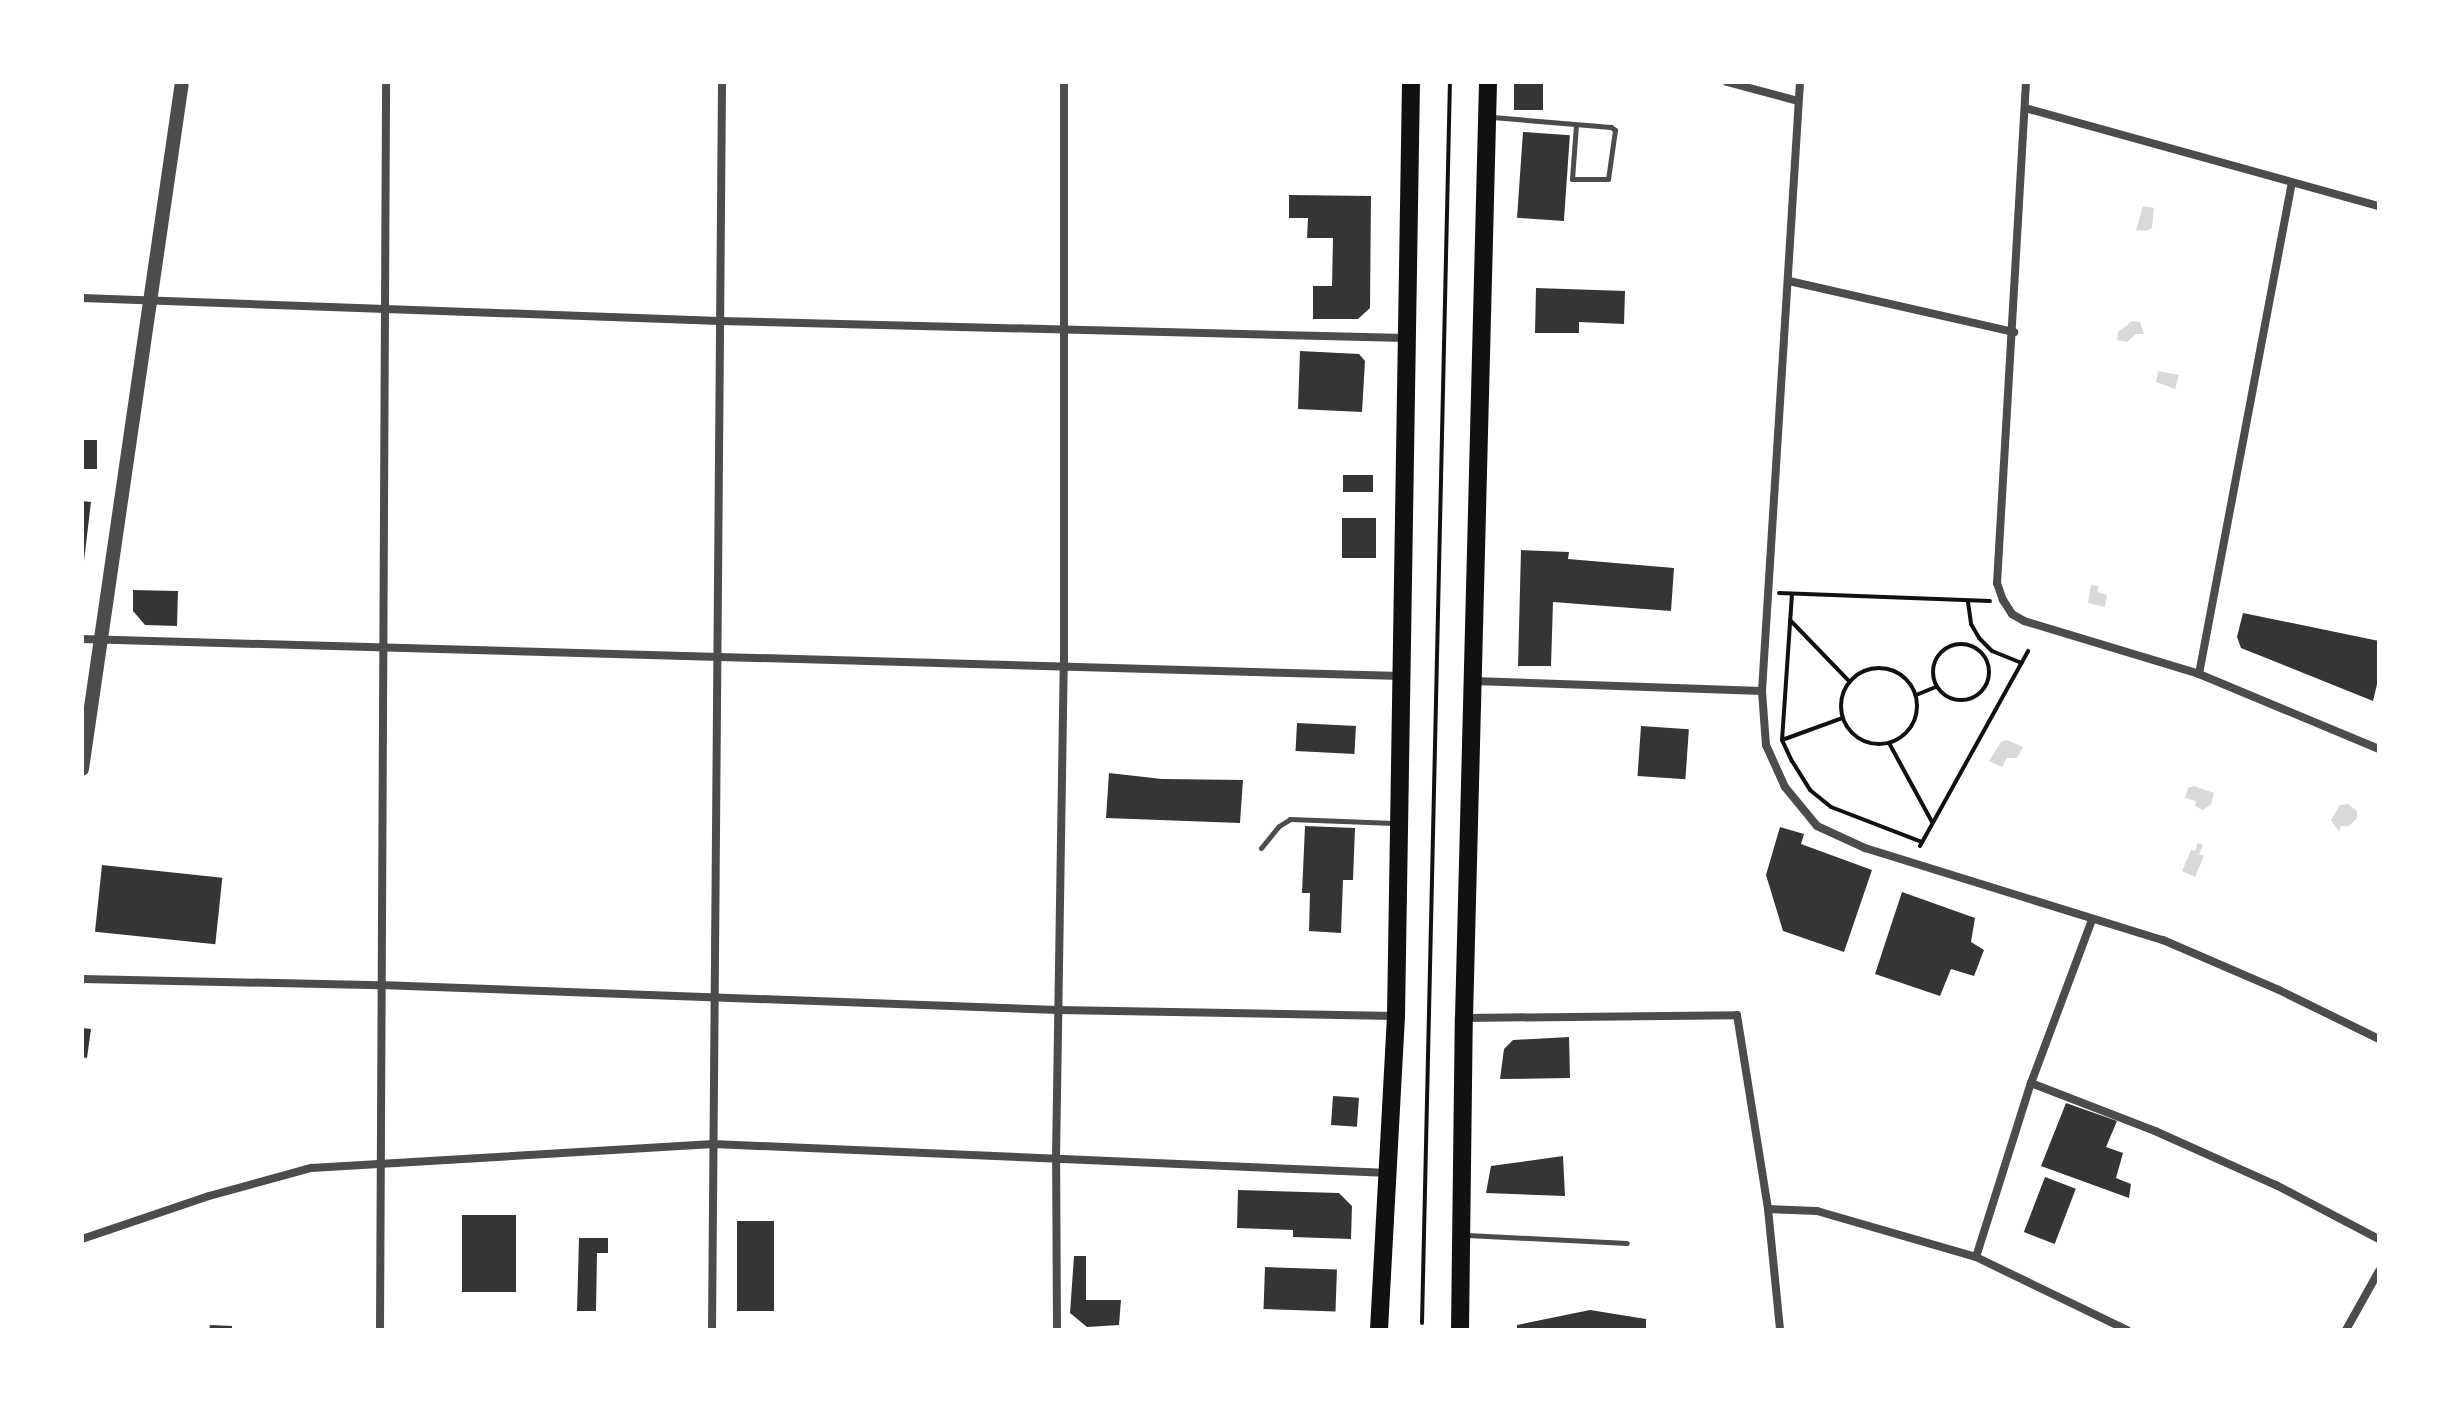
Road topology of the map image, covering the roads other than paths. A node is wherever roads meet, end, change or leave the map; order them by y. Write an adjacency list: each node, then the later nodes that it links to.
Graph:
1 (182, 82): 18 (street)
2 (386, 82): 19 (street)
3 (722, 82): 20 (street)
4 (1064, 82): 21 (street)
5 (1411, 82): 23 (main road)
6 (1488, 82): 12 (main road)
7 (1727, 82): 10 (street)
8 (1800, 82): 10 (street)
9 (2026, 82): 11 (street)
10 (1798, 101): 16 (street)
11 (2025, 108): 14 (street); 22 (street)
12 (1487, 117): 13 (lane); 31 (main road)
13 (1576, 125): 13 (lane)
14 (2292, 183): 15 (street); 29 (street)
15 (2379, 206)
16 (1789, 281): 22 (street); 32 (street)
17 (82, 298): 18 (street)
18 (148, 301): 19 (street); 25 (street)
19 (383, 311): 20 (street); 26 (street)
20 (720, 321): 21 (street); 27 (street)
21 (1065, 330): 23 (street); 28 (street)
22 (2014, 332): 29 (street)
23 (1407, 338): 30 (main road)
24 (82, 639): 25 (street)
25 (101, 640): 26 (street); 34 (street)
26 (384, 645): 27 (street); 39 (street)
27 (718, 658): 28 (street); 40 (street)
28 (1064, 668): 30 (street); 41 (street)
29 (2199, 674): 33 (street)
30 (1402, 676): 35 (main road)
31 (1473, 681): 32 (street); 43 (main road)
32 (1762, 691): 37 (street)
33 (2379, 749)
34 (82, 769)
35 (1399, 823): 36 (lane); 42 (main road)
36 (1261, 848)
37 (2092, 920): 44 (street); 45 (street)
38 (82, 979): 39 (street)
39 (380, 985): 40 (street); 48 (street)
40 (714, 996): 41 (street); 46 (street)
41 (1058, 1010): 42 (street); 47 (street)
42 (1396, 1016): 49 (main road)
43 (1464, 1018): 50 (street); 51 (main road)
44 (2379, 1039)
45 (2031, 1083): 53 (street); 55 (street)
46 (713, 1144): 47 (street); 48 (street); 58 (street)
47 (1056, 1158): 49 (street); 59 (street)
48 (382, 1161): 52 (street); 57 (street)
49 (1389, 1173): 60 (main road)
50 (1768, 1209): 55 (street); 62 (street)
51 (1462, 1235): 54 (lane); 61 (main road)
52 (82, 1239)
53 (2379, 1239)
54 (1627, 1243)
55 (1976, 1257): 63 (street)
56 (2379, 1271): 64 (street)
57 (380, 1330)
58 (712, 1330)
59 (1057, 1330)
60 (1379, 1330)
61 (1460, 1330)
62 (1780, 1330)
63 (2127, 1330)
64 (2346, 1330)

